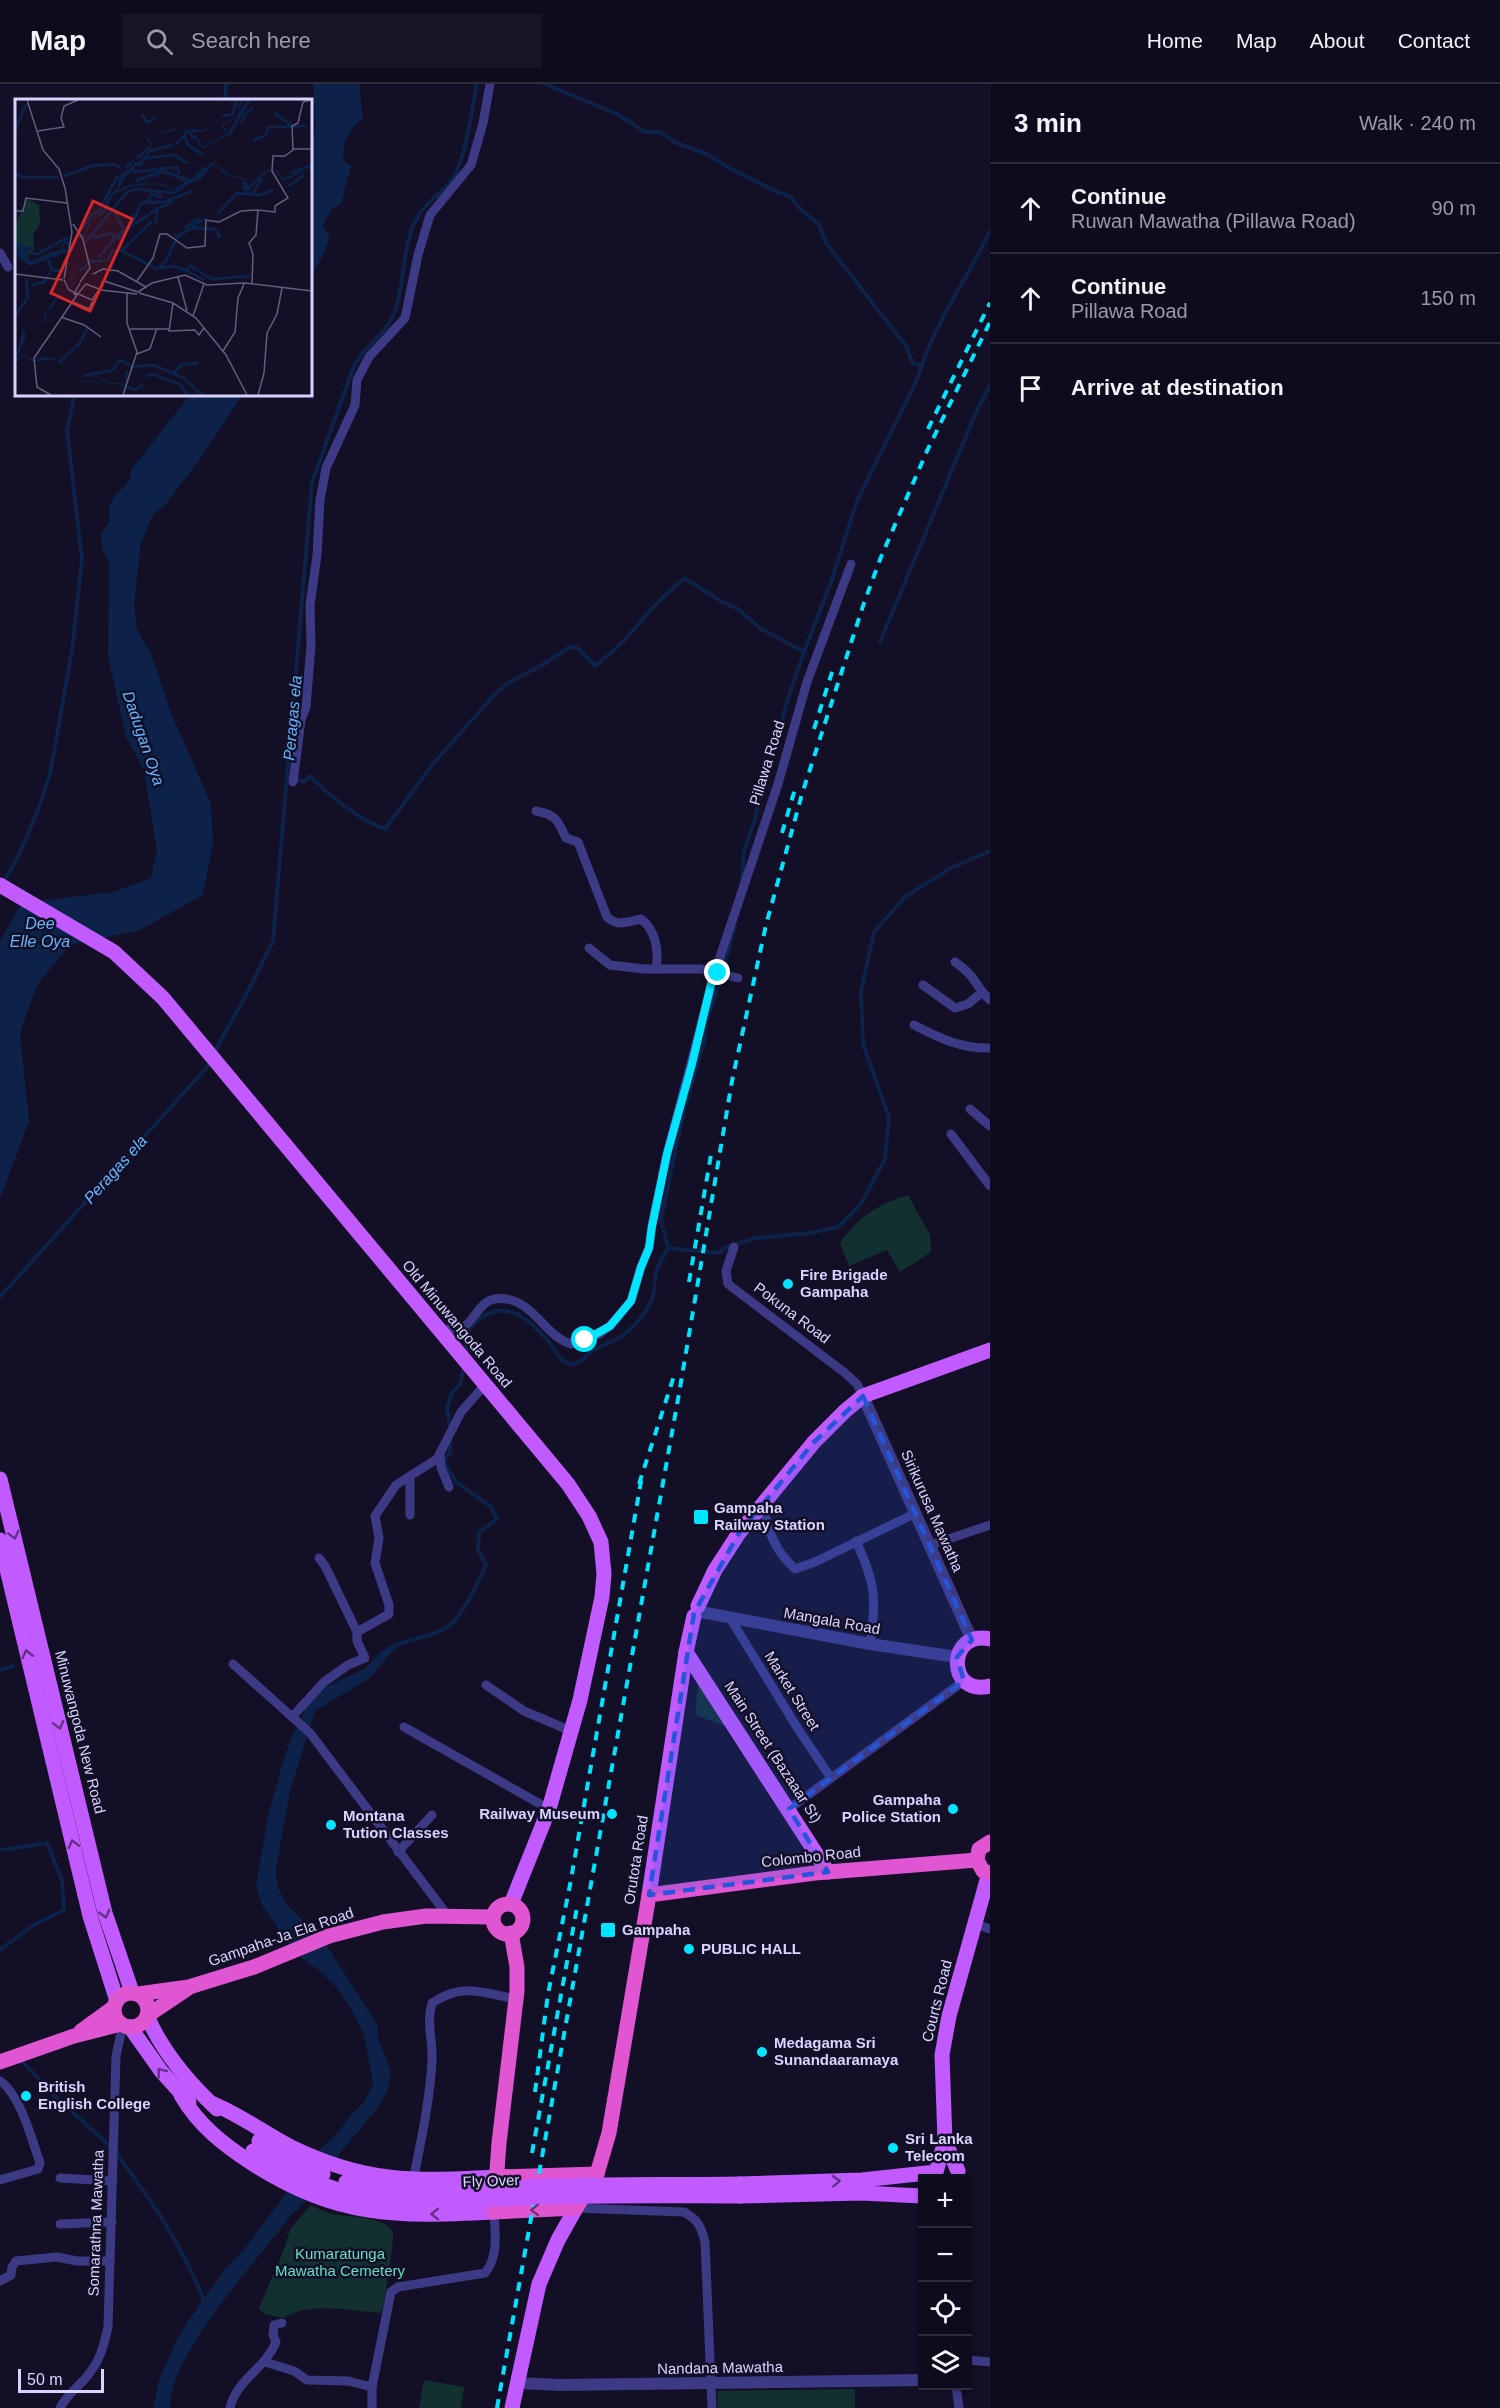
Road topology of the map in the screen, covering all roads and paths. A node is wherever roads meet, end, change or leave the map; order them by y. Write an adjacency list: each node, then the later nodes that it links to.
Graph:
1 (490, 84): 5 (street)
2 (0, 253): 3 (street)
3 (8, 267)
4 (851, 564): 11 (street, Pillawa Road)
5 (293, 782)
6 (536, 811): 10 (street)
7 (0, 885): 23 (main road, Old Minuwangoda Road)
8 (589, 948): 10 (street)
9 (955, 962): 14 (street)
10 (656, 969): 11 (street)
11 (719, 973): 12 (street); 23 (street, Pillawa Road)
12 (738, 978)
13 (923, 985): 14 (street)
14 (981, 993): 15 (street)
15 (990, 1000)
16 (914, 1025): 17 (street)
17 (990, 1048)
18 (970, 1109): 19 (street)
19 (990, 1126)
20 (951, 1134): 21 (street)
21 (990, 1186)
22 (734, 1247): 26 (street, Pokuna Road)
23 (436, 1329): 25 (main road, Old Minuwangoda Road)
24 (990, 1350): 26 (main road)
25 (484, 1386): 27 (street); 53 (main road, Old Minuwangoda Road)
26 (864, 1396): 31 (main road, Orutota Road); 32 (street, Sirikurusa Mawatha)
27 (440, 1453): 28 (street); 30 (street)
28 (410, 1476): 33 (street); 41 (street)
29 (0, 1479): 70 (main road, Minuwangoda New Road, one-way to 70)
30 (449, 1487)
31 (763, 1504): 36 (street); 39 (main road, Orutota Road)
32 (916, 1513): 36 (street); 37 (street, Sirikurusa Mawatha)
33 (410, 1515)
34 (990, 1525): 37 (street)
35 (0, 1540): 72 (main road, one-way to 35)
36 (856, 1541): 44 (street)
37 (931, 1545): 43 (street, Sirikurusa Mawatha)
38 (319, 1558): 41 (street)
39 (698, 1611): 40 (street, Mangala Road); 45 (main road, Orutota Road)
40 (730, 1618): 44 (street, Mangala Road); 54 (street, Market Street)
41 (357, 1632): 51 (street)
42 (990, 1639): 43 (main road)
43 (972, 1640): 46 (main road)
44 (870, 1644): 46 (street, Mangala Road)
45 (686, 1652): 56 (main road, Main Street (Bazaaar St)); 63 (main road, Orutota Road)
46 (957, 1657): 48 (main road)
47 (233, 1664): 51 (street)
48 (964, 1681): 50 (main road); 54 (street)
49 (486, 1684): 53 (street)
50 (990, 1688)
51 (295, 1719): 59 (street)
52 (404, 1727): 55 (street)
53 (572, 1731): 55 (main road, Old Minuwangoda Road)
54 (831, 1778): 56 (street)
55 (549, 1809): 64 (main road, Old Minuwangoda Road)
56 (789, 1809): 61 (main road, Main Street (Bazaaar St))
57 (432, 1815): 59 (street)
58 (990, 1842): 60 (highway)
59 (398, 1852): 65 (street)
60 (977, 1860): 61 (highway, Colombo Road); 62 (highway)
61 (828, 1872): 63 (highway, Colombo Road)
62 (990, 1873): 67 (main road, Courts Road)
63 (649, 1895): 82 (highway, Orutota Road)
64 (511, 1904): 66 (highway); 68 (highway)
65 (448, 1916): 66 (highway, Gampaha-Ja Ela Road); 69 (highway, Gampaha-Ja Ela Road)
66 (493, 1917): 68 (highway)
67 (983, 1927): 80 (main road, Courts Road)
68 (512, 1933): 71 (highway)
69 (189, 1987): 70 (highway, Gampaha-Ja Ela Road); 73 (highway, Gampaha-Ja Ela Road)
70 (135, 1993): 72 (highway); 73 (highway)
71 (516, 1999): 87 (highway); 92 (street)
72 (115, 2004): 74 (highway); 75 (highway)
73 (148, 2015): 74 (highway); 79 (main road)
74 (125, 2025): 75 (highway); 78 (main road, one-way to 74); 91 (street, Somarathna Mawatha)
75 (74, 2036): 76 (highway)
76 (0, 2062)
77 (0, 2081): 90 (street)
78 (181, 2095): 81 (main road); 96 (main road, one-way to 78)
79 (211, 2103): 81 (main road); 92 (main road)
80 (945, 2141): 83 (main road, Courts Road); 86 (main road, Courts Road)
81 (256, 2146): 93 (main road, Fly Over, bridge)
82 (597, 2174): 87 (highway); 95 (highway, Orutota Road)
83 (934, 2174)
84 (936, 2174): 85 (main road)
85 (958, 2174)
86 (960, 2174)
87 (496, 2176): 92 (main road); 96 (highway)
88 (918, 2176): 93 (main road, one-way to 88)
89 (60, 2178): 91 (street)
90 (0, 2180)
91 (112, 2181): 97 (street, Somarathna Mawatha)
92 (413, 2181)
93 (777, 2189): 94 (main road)
94 (918, 2196)
95 (576, 2208): 96 (highway, one-way to 96); 106 (main road); 107 (street)
96 (494, 2212): 108 (street)
97 (111, 2222): 98 (street); 99 (street, Somarathna Mawatha)
98 (60, 2224)
99 (110, 2261): 100 (street); 110 (street, Somarathna Mawatha)
100 (0, 2281)
101 (282, 2323): 103 (street)
102 (972, 2360): 104 (street)
103 (265, 2362): 108 (street); 111 (street)
104 (990, 2362)
105 (918, 2380): 107 (street, Nandana Mawatha)
106 (517, 2383): 107 (street, Nandana Mawatha); 113 (main road)
107 (711, 2383): 114 (street)
108 (372, 2387): 112 (street)
109 (957, 2390): 115 (street)
110 (60, 2408)
111 (230, 2408)
112 (372, 2408)
113 (512, 2408)
114 (712, 2408)
115 (959, 2408)

